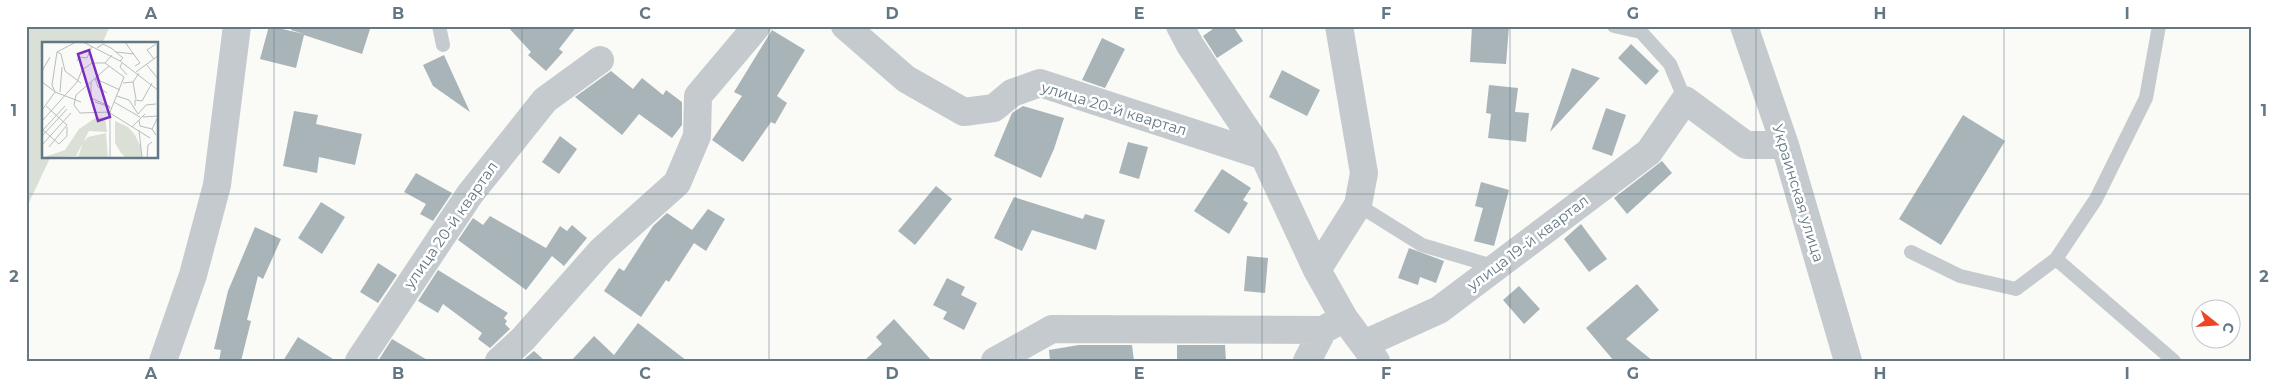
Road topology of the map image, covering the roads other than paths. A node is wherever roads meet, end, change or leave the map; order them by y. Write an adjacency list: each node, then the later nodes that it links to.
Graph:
1 (237, 26): 22 (street)
2 (439, 26): 10 (lane)
3 (757, 26): 24 (street)
4 (845, 26): 14 (street, улица 20-й квартал)
5 (1180, 26): 14 (street)
6 (1339, 26): 15 (street)
7 (1614, 26): 12 (lane)
8 (1744, 26): 13 (street, Украинская улица)
9 (2159, 26): 17 (lane)
10 (443, 45)
11 (600, 60): 23 (street, улица 20-й квартал)
12 (1685, 100): 13 (street); 18 (street, улица 19-й квартал)
13 (1785, 145): 27 (street, Украинская улица)
14 (1264, 156): 19 (street)
15 (1358, 205): 18 (lane); 19 (street)
16 (1911, 252): 17 (lane)
17 (2056, 259): 28 (lane)
18 (1497, 268): 21 (street, улица 19-й квартал)
19 (1317, 270): 20 (street)
20 (1334, 324): 21 (street); 25 (street); 26 (street)
21 (1370, 352)
22 (163, 361)
23 (359, 361)
24 (499, 361)
25 (995, 361)
26 (1307, 361)
27 (1848, 361)
28 (2174, 361)

